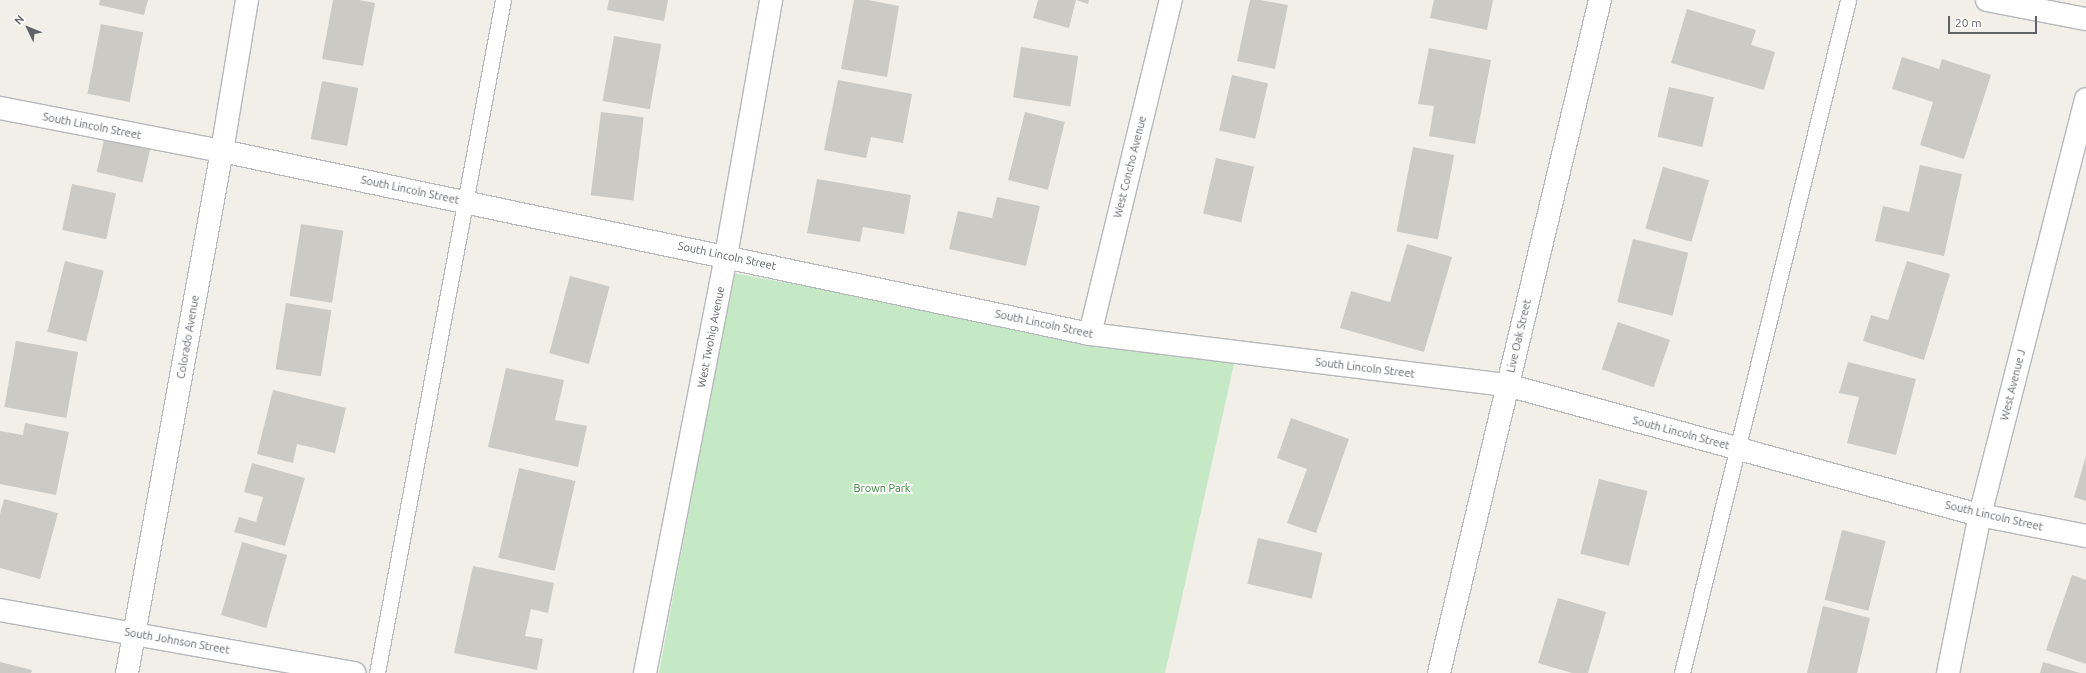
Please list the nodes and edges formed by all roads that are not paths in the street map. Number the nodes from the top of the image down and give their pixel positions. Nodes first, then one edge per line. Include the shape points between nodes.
1 (247, 0) edge
2 (503, 0) edge
3 (771, 0) edge
4 (1171, 0) edge
5 (1600, 0) edge
6 (1848, 0) edge
7 (1986, 0) edge
8 (2086, 19) edge
9 (2086, 99) edge
10 (0, 108) edge
11 (222, 150) junction
12 (465, 201) junction
13 (726, 256) junction
14 (1090, 334) junction
15 (1507, 385) junction
16 (1738, 448) junction
17 (1980, 515) junction
18 (2086, 536) edge
19 (0, 610) edge
20 (135, 634) junction
21 (127, 673) edge
22 (354, 673) edge
23 (377, 673) edge
24 (645, 673) edge
25 (1439, 673) edge
26 (1682, 673) edge
27 (1948, 673) edge

1 - 11 street, Colorado Avenue
2 - 12 lane
3 - 13 street, West Twohig Avenue
4 - 14 street, West Concho Avenue
5 - 15 street, Live Oak Street
6 - 16 lane
7 - 8 street
9 - 17 street, West Avenue J
10 - 11 street, South Lincoln Street
11 - 12 street, South Lincoln Street
11 - 20 street, Colorado Avenue
12 - 13 street, South Lincoln Street
12 - 23 lane
13 - 14 street, South Lincoln Street
13 - 24 street, West Twohig Avenue
14 - 15 street, South Lincoln Street
15 - 16 street, South Lincoln Street
15 - 25 street, Live Oak Street
16 - 17 street, South Lincoln Street
16 - 26 lane
17 - 18 street, South Lincoln Street
17 - 27 street, West Avenue J
19 - 20 street, South Johnson Street
20 - 21 street, Colorado Avenue
20 - 22 street, South Johnson Street

